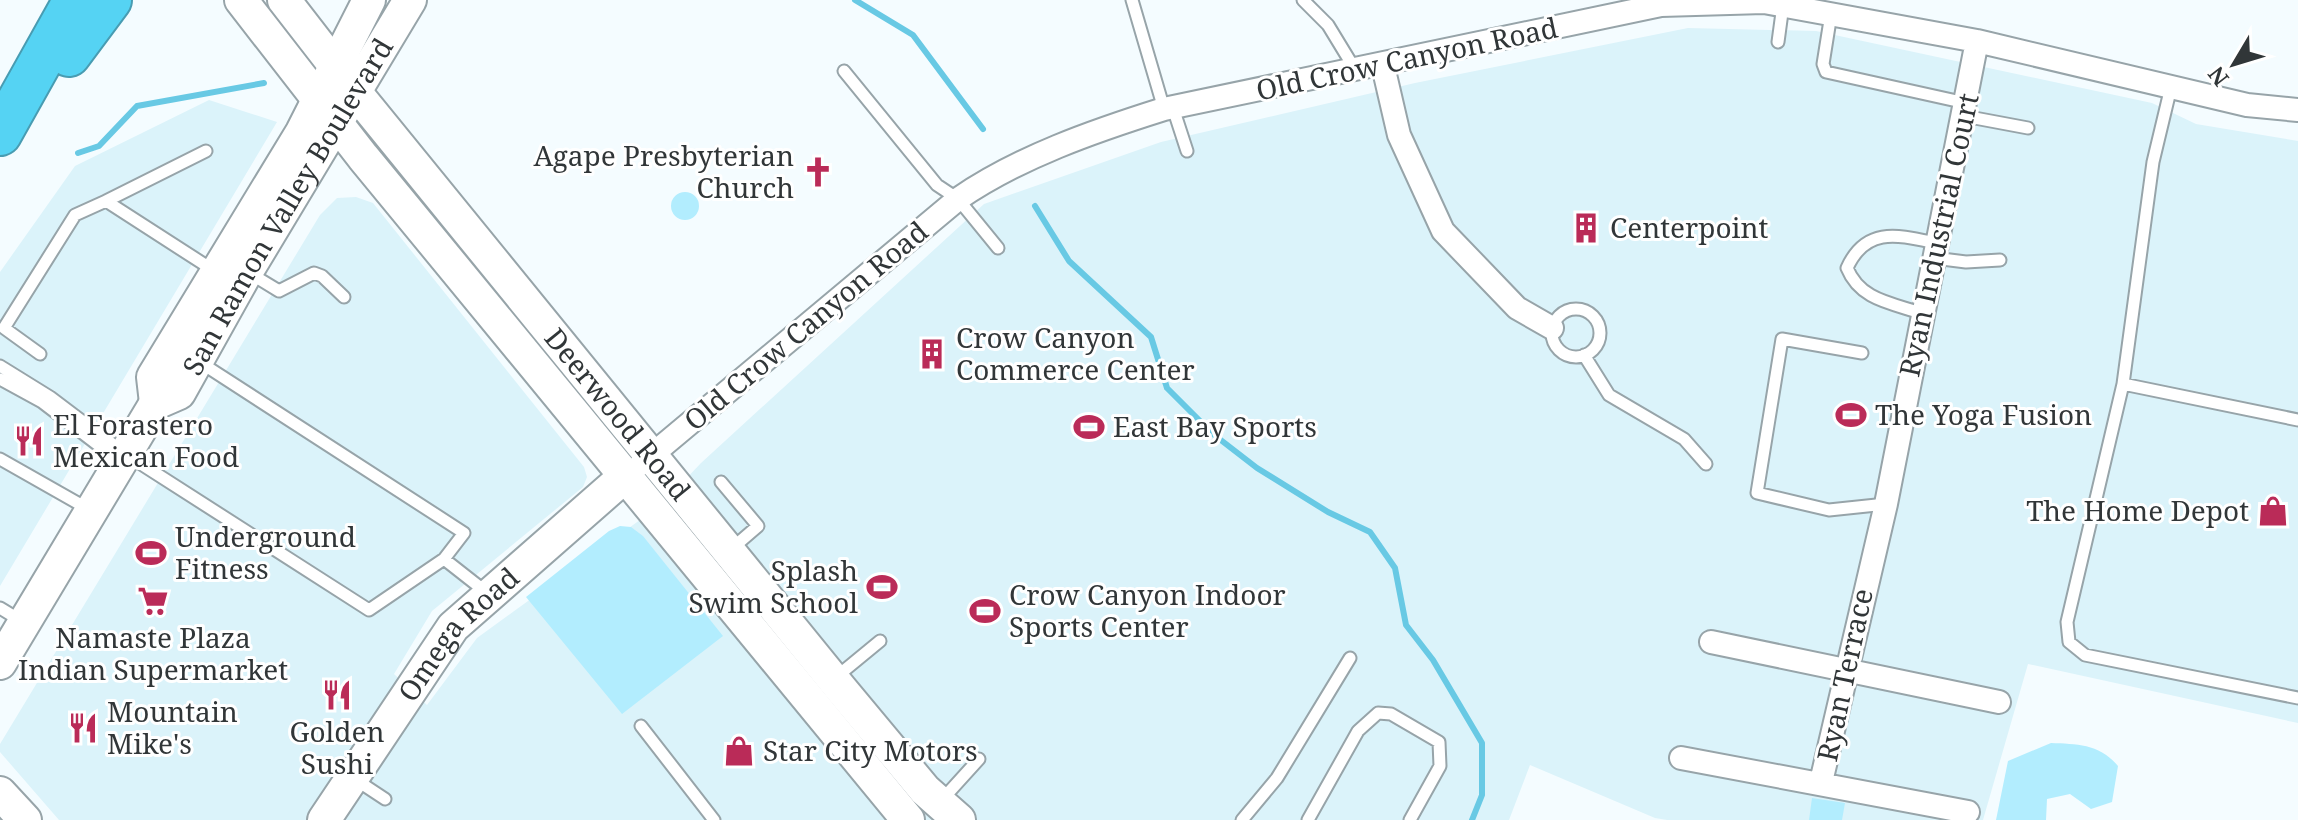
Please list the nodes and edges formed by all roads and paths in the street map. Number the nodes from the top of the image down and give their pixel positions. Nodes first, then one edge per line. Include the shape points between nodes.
1 (75, 0) edge
2 (110, 0) edge
3 (241, 0) edge
4 (284, 0) edge
5 (369, 0) edge
6 (410, 0) edge
7 (1132, 0) edge
8 (1303, 0) edge
9 (1783, 5) junction
10 (1831, 14) junction
11 (1977, 41) junction
12 (1778, 42) dead end
13 (335, 66) junction
14 (1383, 66) junction
15 (844, 71) dead end
16 (1357, 71) junction
17 (2171, 87) junction
18 (356, 93) junction
19 (1169, 108) junction
20 (1965, 110) junction
21 (2298, 110) edge
22 (327, 112) junction
23 (7, 122) edge
24 (2028, 128) dead end
25 (206, 151) dead end
26 (1187, 151) dead end
27 (958, 199) junction
28 (106, 201) junction
29 (998, 248) dead end
30 (1935, 250) junction
31 (2000, 260) dead end
32 (232, 272) junction
33 (344, 297) dead end
34 (1921, 313) junction
35 (1552, 328) junction
36 (1862, 353) dead end
37 (40, 354) dead end
38 (1584, 355) junction
39 (198, 361) junction
40 (0, 366) edge
41 (0, 379) edge
42 (2123, 384) junction
43 (156, 403) junction
44 (2298, 420) edge
45 (651, 456) junction
46 (122, 458) junction
47 (0, 459) edge
48 (1706, 464) dead end
49 (624, 477) junction
50 (721, 482) dead end
51 (1886, 504) junction
52 (90, 510) junction
53 (729, 551) junction
54 (444, 559) junction
55 (1868, 569) joint
56 (490, 595) junction
57 (12, 616) edge
58 (880, 641) dead end
59 (1711, 642) dead end
60 (1350, 658) dead end
61 (0, 663) edge
62 (1847, 672) junction
63 (819, 689) junction
64 (2298, 698) edge
65 (1999, 702) dead end
66 (641, 726) dead end
67 (1681, 758) dead end
68 (979, 759) dead end
69 (344, 772) junction
70 (1821, 782) junction
71 (0, 793) edge
72 (385, 799) dead end
73 (949, 811) edge
74 (1968, 812) dead end
75 (25, 820) edge
76 (324, 820) edge
77 (714, 820) edge
78 (908, 820) edge
79 (1242, 820) edge
80 (1308, 820) edge
81 (1410, 820) edge

1 - 23 highway
2 - 23 highway via 73,51
3 - 22 street, Deerwood Road
4 - 13 street, Deerwood Road
5 - 13 street, San Ramon Valley Boulevard
6 - 18 street, San Ramon Valley Boulevard
7 - 19 lane
8 - 16 lane via 1328,25
9 - 10 street, Old Crow Canyon Road
9 - 12 lane
9 - 14 street, Old Crow Canyon Road via 1661,5
10 - 11 street, Old Crow Canyon Road
10 - 20 lane via 1826,72
11 - 17 street, Old Crow Canyon Road
11 - 20 street, Ryan Industrial Court
13 - 18 street, Deerwood Road
13 - 22 street, San Ramon Valley Boulevard
14 - 16 street, Old Crow Canyon Road
14 - 35 street via 1399,135 1443,231 1517,308
15 - 27 lane via 937,185
16 - 19 street, Old Crow Canyon Road
17 - 21 street, Old Crow Canyon Road via 2247,105
17 - 42 lane via 2153,162
18 - 22 street, San Ramon Valley Boulevard
18 - 45 street, Deerwood Road
19 - 26 lane
19 - 27 street, Old Crow Canyon Road via 1094,132 987,179
20 - 24 lane
20 - 30 street, Ryan Industrial Court
22 - 32 street, San Ramon Valley Boulevard
22 - 49 street, Deerwood Road
25 - 28 lane
27 - 29 lane
27 - 45 street, Old Crow Canyon Road
28 - 32 lane
28 - 37 lane via 75,215 4,328
30 - 31 lane via 1966,262
30 - 34 street, Ryan Industrial Court
30 - 34 lane via 1903,236 1877,237 1856,248 1847,268 1865,294
32 - 33 lane via 279,291 314,273
32 - 39 street, San Ramon Valley Boulevard
32 - 43 street, San Ramon Valley Boulevard via 153,377
34 - 51 street, Ryan Industrial Court
35 - 38 lane via 1558,349 1570,356
35 - 38 lane via 1559,315 1572,309 1593,316 1599,338
36 - 51 lane via 1782,339 1757,493 1829,510
38 - 48 lane via 1609,395 1684,439
39 - 43 street, San Ramon Valley Boulevard via 179,393
39 - 54 lane via 464,533
40 - 46 lane via 50,397
41 - 46 lane
42 - 44 lane
42 - 64 lane via 2067,622 2069,642 2085,655
43 - 46 street, San Ramon Valley Boulevard
45 - 49 street, Old Crow Canyon Road
45 - 53 street, Deerwood Road
46 - 52 street, San Ramon Valley Boulevard
46 - 54 lane via 369,610
47 - 52 lane
49 - 56 street, Omega Road
49 - 63 street, Deerwood Road
50 - 53 lane via 758,526
51 - 55 street, Ryan Industrial Court
52 - 57 street, San Ramon Valley Boulevard
53 - 63 street, Deerwood Road
54 - 56 lane
55 - 62 street, Ryan Terrace
56 - 69 street, Omega Road via 453,627
57 - 61 street, San Ramon Valley Boulevard
58 - 63 lane
59 - 62 street
60 - 79 lane via 1277,778
62 - 65 street
62 - 70 street, Ryan Terrace
63 - 73 street, Deerwood Road
63 - 78 street, Deerwood Road
66 - 77 lane
67 - 70 street
68 - 73 lane
69 - 72 lane
69 - 76 street, Omega Road
70 - 74 street
71 - 75 street
80 - 81 lane via 1358,731 1378,713 1391,714 1439,742 1440,766

